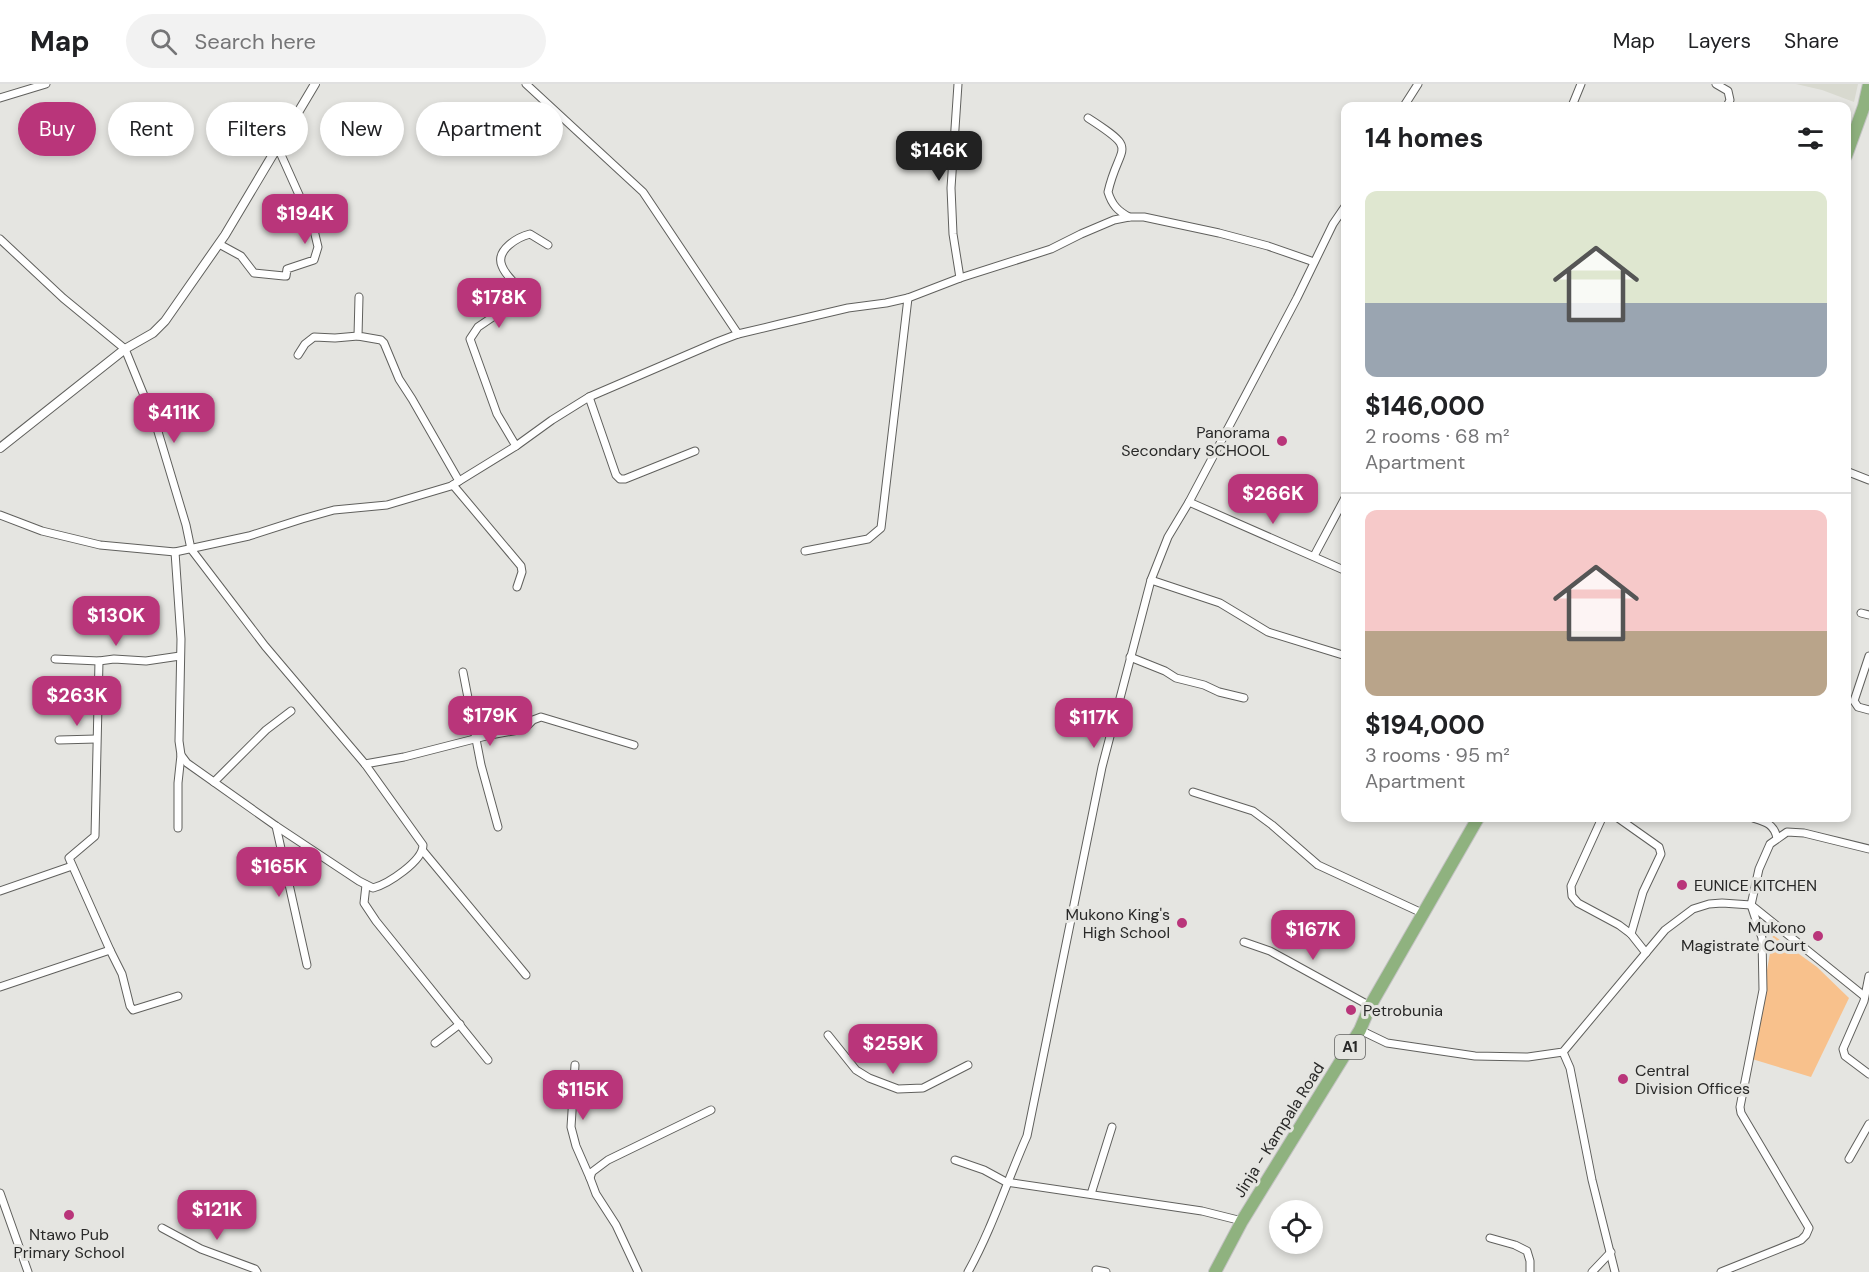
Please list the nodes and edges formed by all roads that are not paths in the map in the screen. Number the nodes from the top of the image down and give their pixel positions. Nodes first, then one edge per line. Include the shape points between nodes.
1 (46, 84) edge
2 (315, 84) edge
3 (526, 84) edge
4 (958, 84) edge
5 (1418, 84) edge
6 (1581, 84) edge
7 (1716, 84) edge
8 (1869, 84) edge
9 (0, 98) edge
10 (305, 102) edge
11 (1407, 102) edge
12 (1574, 102) edge
13 (1728, 102) edge
14 (1088, 118) dead end
15 (1851, 142) edge
16 (273, 156) edge
17 (282, 156) edge
18 (1341, 212) edge
19 (1129, 217) junction
20 (0, 239) edge
21 (219, 244) junction
22 (548, 245) dead end
23 (1314, 262) junction
24 (960, 278) junction
25 (360, 297) dead end
26 (908, 298) junction
27 (738, 334) junction
28 (358, 336) junction
29 (125, 349) junction
30 (298, 355) dead end
31 (589, 397) junction
32 (1, 445) edge
33 (516, 446) junction
34 (696, 452) dead end
35 (1851, 473) edge
36 (1869, 480) edge
37 (456, 483) junction
38 (1189, 502) junction
39 (1341, 505) edge
40 (0, 515) edge
41 (191, 549) junction
42 (805, 551) dead end
43 (175, 552) junction
44 (1314, 556) junction
45 (1341, 569) edge
46 (1151, 580) junction
47 (517, 587) dead end
48 (1341, 654) edge
49 (180, 656) junction
50 (1869, 656) edge
51 (1130, 657) junction
52 (55, 659) dead end
53 (99, 661) junction
54 (463, 672) dead end
55 (1244, 698) dead end
56 (1869, 710) edge
57 (291, 711) dead end
58 (476, 738) junction
59 (96, 739) junction
60 (59, 740) dead end
61 (634, 745) dead end
62 (181, 755) junction
63 (365, 764) junction
64 (214, 782) junction
65 (1193, 792) dead end
66 (1476, 822) edge
67 (1600, 822) edge
68 (1624, 822) edge
69 (1764, 822) edge
70 (276, 826) junction
71 (498, 827) dead end
72 (178, 828) dead end
73 (1777, 838) junction
74 (1869, 849) edge
75 (423, 851) junction
76 (72, 866) junction
77 (366, 885) junction
78 (0, 891) edge
79 (1751, 905) junction
80 (1422, 913) junction
81 (1631, 934) junction
82 (1244, 942) dead end
83 (110, 950) junction
84 (1646, 953) junction
85 (307, 965) dead end
86 (526, 975) dead end
87 (1869, 976) edge
88 (0, 987) edge
89 (178, 996) dead end
90 (1864, 996) junction
91 (1370, 1006) junction
92 (460, 1024) junction
93 (1360, 1030) junction
94 (828, 1035) dead end
95 (435, 1043) dead end
96 (1563, 1052) junction
97 (488, 1060) dead end
98 (575, 1065) dead end
99 (968, 1065) dead end
100 (1869, 1074) edge
101 (711, 1110) dead end
102 (1869, 1124) edge
103 (1112, 1127) dead end
104 (1849, 1159) dead end
105 (955, 1160) dead end
106 (590, 1178) junction
107 (1006, 1182) junction
108 (0, 1193) edge
109 (1091, 1194) junction
110 (1242, 1221) junction
111 (162, 1228) dead end
112 (1490, 1238) dead end
113 (1611, 1252) junction
114 (1096, 1270) dead end
115 (28, 1272) edge
116 (257, 1272) edge
117 (638, 1272) edge
118 (968, 1272) edge
119 (1106, 1272) edge
120 (1215, 1272) edge
121 (1530, 1272) edge
122 (1592, 1272) edge
123 (1615, 1272) edge
124 (1721, 1272) edge

1 - 9 street
2 - 10 street
3 - 27 street via 643,192
4 - 24 street via 951,188
5 - 11 street
6 - 12 street
7 - 13 street via 1730,95
8 - 15 highway
14 - 19 street via 1119,138 1123,145 1108,192 1113,205
16 - 21 street
17 - 21 street via 313,225 318,247 314,260 287,269 286,276 261,275 254,273 241,256
18 - 23 street
19 - 23 street via 1219,234
19 - 24 street via 1051,249
20 - 29 street
21 - 29 street via 165,321
22 - 33 street via 530,234 517,237 504,251 502,267 522,293 478,327 470,339 497,414
23 - 38 street
24 - 26 street
25 - 28 street
26 - 27 street
26 - 42 street via 881,528 868,538
27 - 31 street
28 - 30 street via 314,337
28 - 37 street via 384,343 399,380
29 - 32 street
29 - 41 street via 156,425
31 - 33 street
31 - 34 street via 620,478
33 - 37 street
35 - 36 street
37 - 41 street via 387,506 334,510
37 - 47 street via 521,566
38 - 44 street
38 - 46 street via 1168,537
39 - 44 street
40 - 43 street via 42,531 100,545
41 - 43 street
41 - 63 street via 265,646
43 - 49 street
44 - 45 street
46 - 48 street via 1220,603 1268,632
46 - 51 street
49 - 53 street
49 - 62 street
50 - 56 street via 1854,701
51 - 55 street via 1176,678
51 - 107 street via 1102,767 1027,1136
52 - 53 street
53 - 59 street
54 - 58 street
57 - 64 street
58 - 61 street via 524,729 541,717
58 - 63 street
58 - 71 street
59 - 60 street
59 - 76 street via 95,836 69,858
62 - 64 street via 187,764
62 - 72 street
63 - 75 street via 413,828
64 - 70 street
65 - 80 street via 1253,811 1318,865
66 - 80 highway, Jinja - Kampala Road / A1
67 - 81 street via 1571,886 1572,896
68 - 81 street via 1659,847 1661,854 1643,892
69 - 73 street via 1775,829
70 - 77 street
70 - 85 street
73 - 74 street via 1787,832 1804,833
73 - 79 street via 1770,844 1759,869
75 - 77 street via 392,880 373,888
75 - 86 street
76 - 78 street
76 - 83 street
77 - 92 street via 364,903 376,921
79 - 84 street via 1722,903 1693,909 1665,930
79 - 90 street
79 - 124 street via 1762,938 1763,990 1740,1107 1809,1227 1801,1240
80 - 91 highway, Jinja - Kampala Road / A1
81 - 84 street
82 - 91 street via 1270,951
83 - 88 street
83 - 89 street via 133,1010
84 - 96 street
87 - 90 street
90 - 100 street via 1843,1053
91 - 93 highway, Jinja - Kampala Road / A1
92 - 95 street
92 - 97 street
93 - 96 street via 1387,1043 1475,1056 1528,1057
93 - 110 highway, Jinja - Kampala Road / A1
94 - 99 street via 856,1070 898,1089 923,1088
96 - 113 street via 1570,1068
98 - 106 street via 571,1127
101 - 106 street via 608,1161
102 - 104 street
103 - 109 street
105 - 107 street
106 - 117 street
107 - 109 street
107 - 118 street via 983,1245
108 - 115 street
109 - 110 street
110 - 120 highway, Jinja - Kampala Road / A1
111 - 116 street
112 - 121 street via 1527,1251
113 - 122 street
113 - 123 street
114 - 119 street

